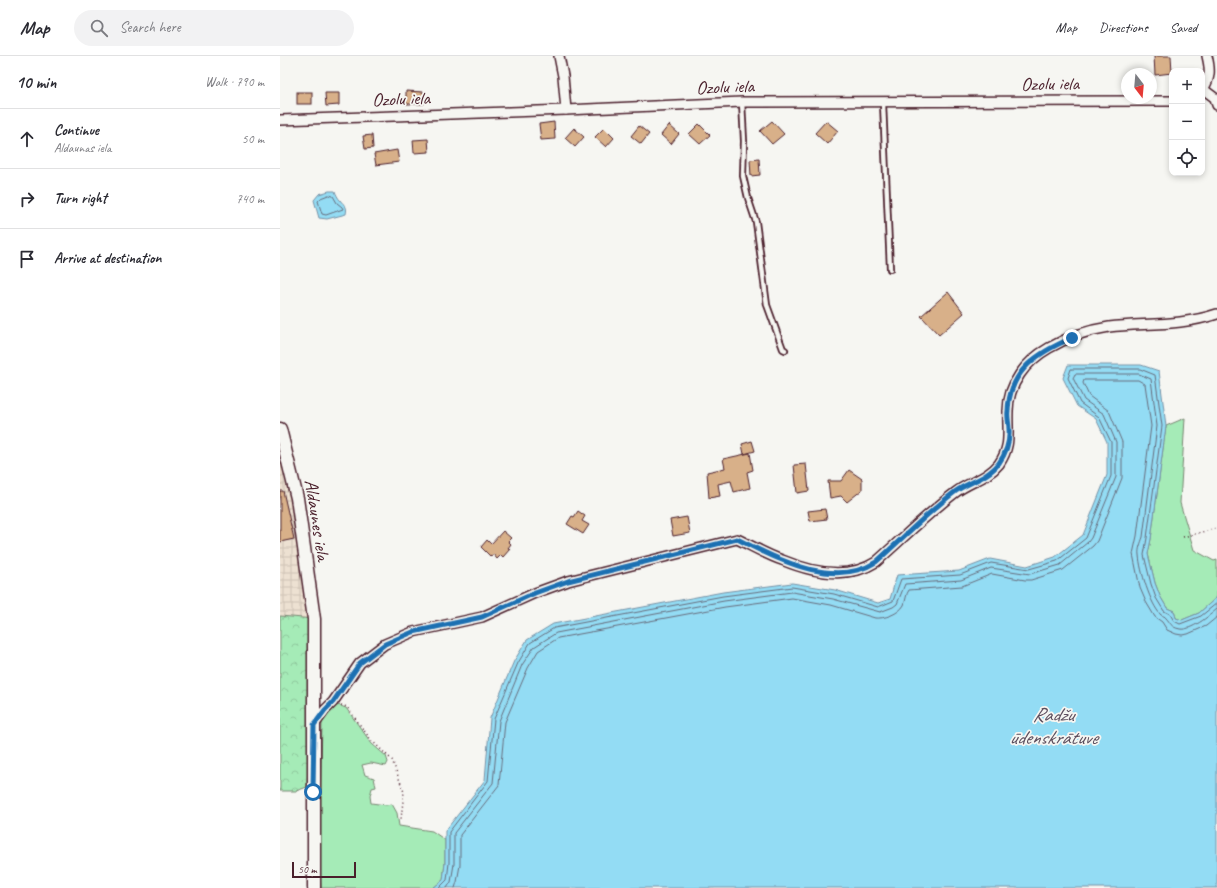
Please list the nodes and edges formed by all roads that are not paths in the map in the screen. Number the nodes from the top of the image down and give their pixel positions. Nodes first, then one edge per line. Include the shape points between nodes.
1 (559, 56) edge
2 (1207, 56) edge
3 (1205, 83) edge
4 (1205, 91) edge
5 (1169, 101) edge
6 (742, 102) junction
7 (883, 103) junction
8 (1217, 105) edge
9 (566, 110) junction
10 (280, 120) edge
11 (890, 269) dead end
12 (1217, 314) edge
13 (785, 350) dead end
14 (280, 429) edge
15 (314, 725) junction
16 (314, 888) edge

1 - 9 street
2 - 3 street via 1209,76
4 - 8 street via 1215,98
5 - 7 street, Ozolu iela
6 - 7 street, Ozolu iela
6 - 9 street, Ozolu iela
6 - 13 lane via 745,190 756,222 767,305
7 - 11 lane
9 - 10 street, Ozolu iela
12 - 15 street via 1183,323 1108,327 1090,331 1050,347 1032,360 1018,376 1011,391 1007,450 998,465 979,480 957,490 867,568 842,573 808,568 781,560 737,539 568,581 482,617 413,632 385,644 360,663
14 - 15 street, Aldaunes iela via 297,498 314,619
15 - 16 street, Aldaunes iela

